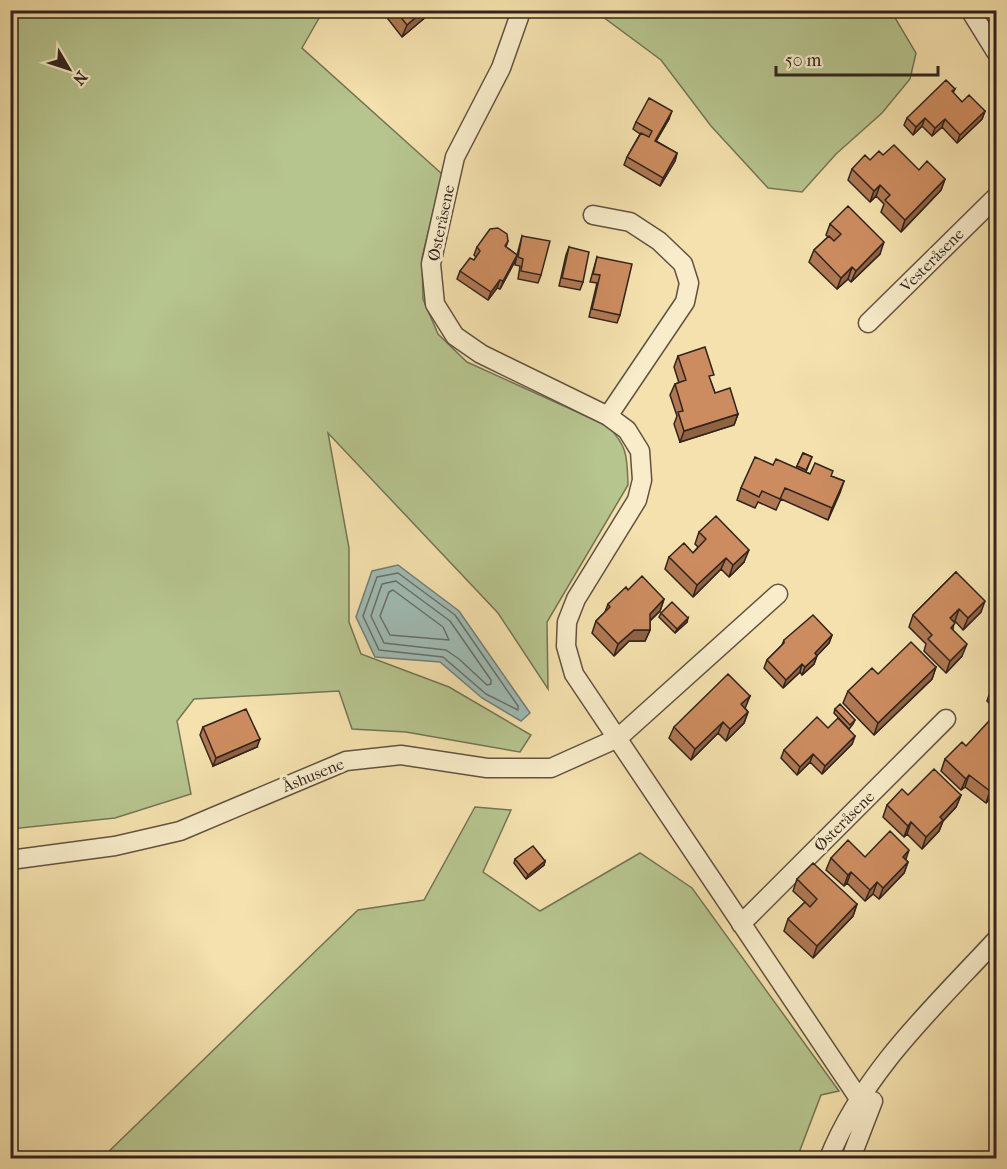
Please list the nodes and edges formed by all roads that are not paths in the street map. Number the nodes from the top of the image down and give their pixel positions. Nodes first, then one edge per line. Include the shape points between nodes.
1 (970, 10) edge
2 (519, 17) dead end
3 (996, 52) edge
4 (996, 197) edge
5 (593, 215) dead end
6 (868, 323) dead end
7 (608, 416) junction
8 (778, 594) dead end
9 (946, 719) dead end
10 (618, 738) junction
11 (10, 860) edge
12 (741, 924) junction
13 (996, 940) edge
14 (863, 1105) junction
15 (829, 1158) edge
16 (851, 1158) edge

1 - 3 street
2 - 7 street, Østeråsene via 501,68 455,157 432,264 435,304 455,336 481,354
4 - 6 street, Vesteråsene
5 - 7 street via 630,222 659,241 683,264 689,283 685,302
7 - 10 street, Østeråsene via 627,430 640,450 642,480 637,500 576,599 567,622 566,646 574,674
8 - 10 street
9 - 12 street, Østeråsene
10 - 11 street, Åshusene via 551,768 487,768 401,755 346,761 180,831 115,846
10 - 12 street, Østeråsene
12 - 14 street, Østeråsene
13 - 14 street via 900,1044
14 - 15 street
14 - 16 street

